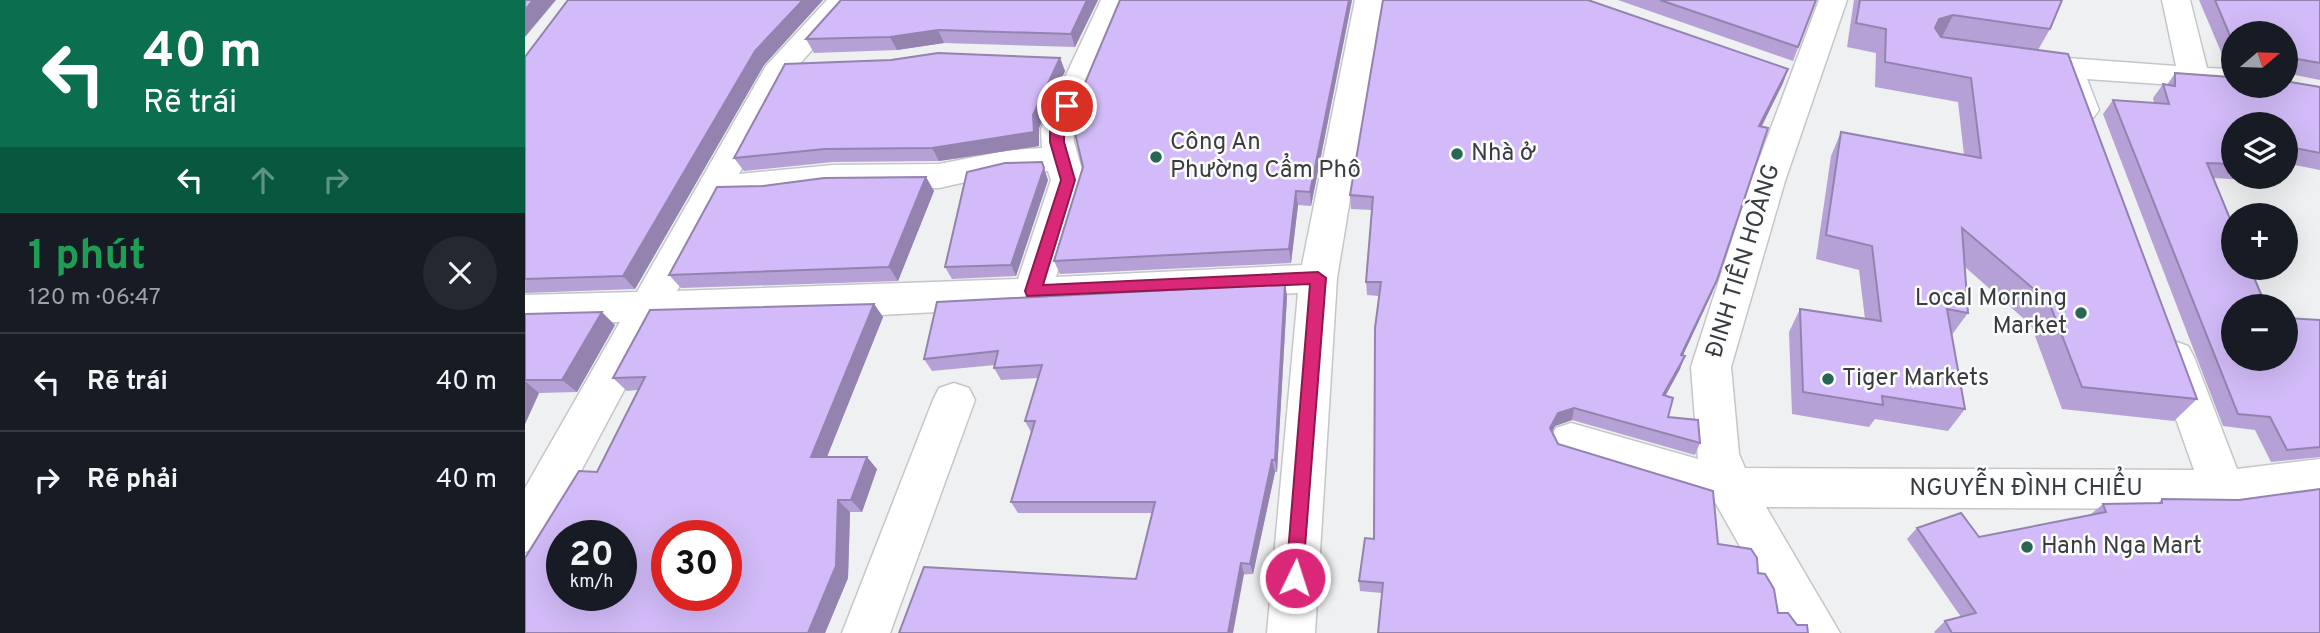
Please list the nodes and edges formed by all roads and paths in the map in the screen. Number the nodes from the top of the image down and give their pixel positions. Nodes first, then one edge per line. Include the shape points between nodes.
1 (843, 0) edge
2 (1115, 0) edge
3 (1369, 0) edge
4 (1833, 0) edge
5 (2176, 0) edge
6 (820, 65) edge
7 (782, 66) junction
8 (2193, 74) junction
9 (2221, 78) edge
10 (2098, 145) edge
11 (1062, 159) junction
12 (714, 186) junction
13 (1318, 278) junction
14 (1033, 291) junction
15 (647, 306) junction
16 (525, 310) edge
17 (2161, 320) edge
18 (954, 400) dead end
19 (1571, 441) dead end
20 (2320, 478) edge
21 (1730, 487) junction
22 (2223, 490) junction
23 (525, 531) edge
24 (866, 633) edge
25 (1291, 633) edge
26 (1816, 633) edge

1 - 7 street
2 - 11 street via 1074,59 1057,128
3 - 13 street
4 - 21 street, ĐINH TIÊN HOÀNG via 1791,74 1711,367 1718,454
5 - 8 street
6 - 7 street
7 - 12 street
8 - 9 street
8 - 10 street via 2054,67
11 - 12 street via 1010,161 939,176 833,177
11 - 14 street via 1068,180
12 - 15 street
13 - 14 street
13 - 25 street
14 - 15 street
15 - 16 street
15 - 23 street
17 - 22 street
18 - 24 street
19 - 21 street, NGUYỄN ĐÌNH CHIỂU
20 - 22 street, NGUYỄN ĐÌNH CHIỂU
21 - 22 street, NGUYỄN ĐÌNH CHIỂU
21 - 26 street, ĐINH TIÊN HOÀNG

